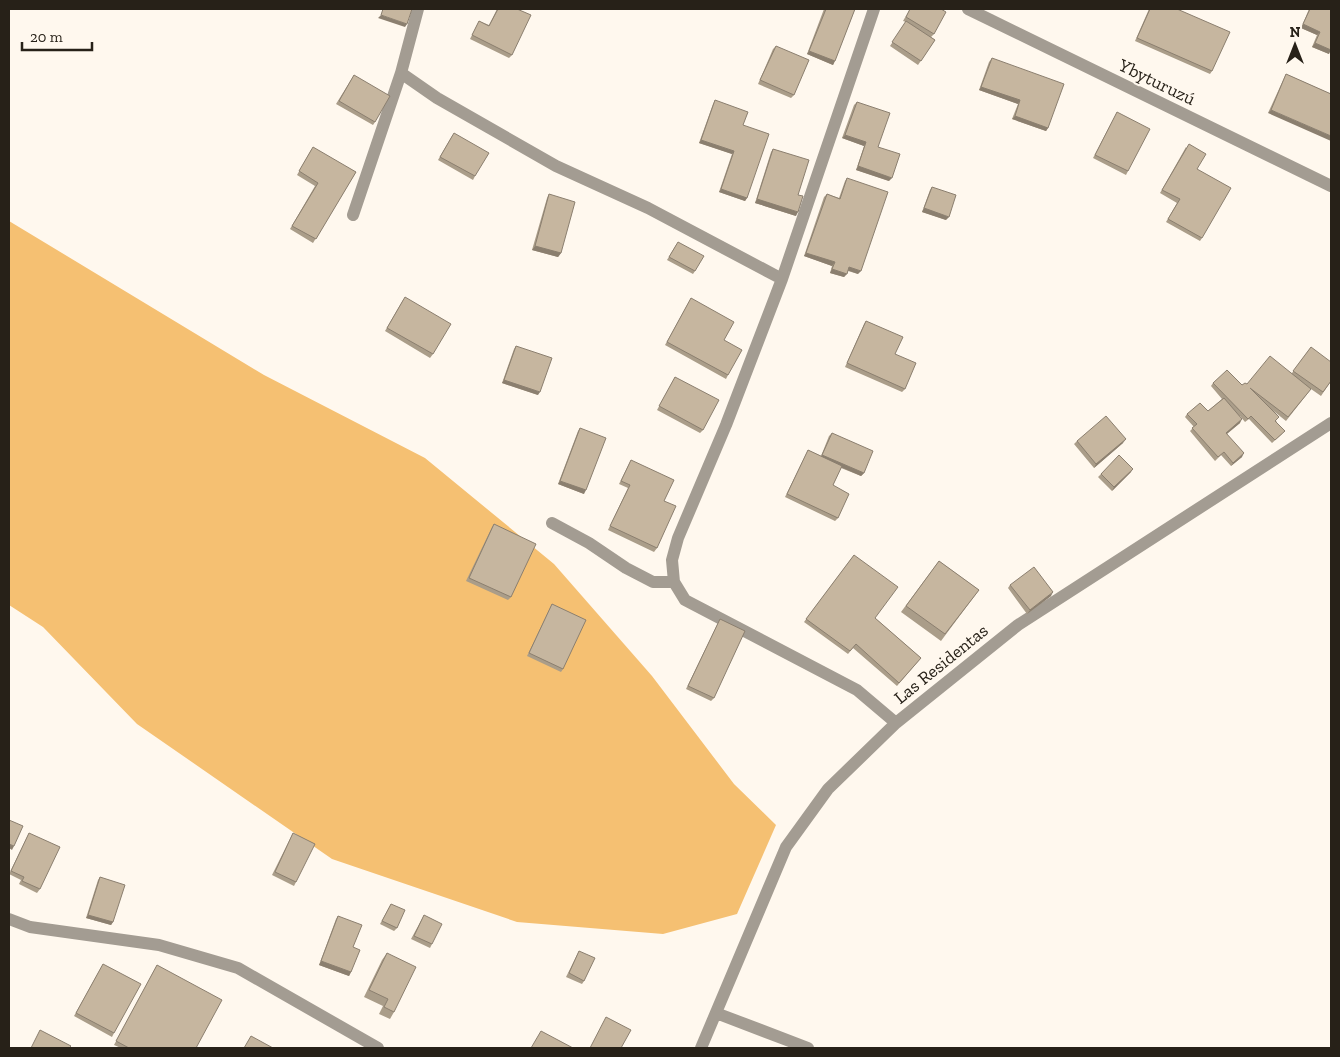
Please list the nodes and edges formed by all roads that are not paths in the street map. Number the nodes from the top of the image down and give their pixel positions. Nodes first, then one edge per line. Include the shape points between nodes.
1 (418, 9) edge
2 (874, 9) edge
3 (968, 9) edge
4 (400, 73) junction
5 (1331, 186) edge
6 (353, 214) dead end
7 (782, 279) junction
8 (1331, 424) edge
9 (552, 523) dead end
10 (674, 582) junction
11 (896, 723) junction
12 (9, 919) edge
13 (716, 1013) junction
14 (378, 1048) edge
15 (701, 1048) edge
16 (808, 1048) edge

1 - 4 street
2 - 7 street
3 - 5 street, Ybyturuzú
4 - 6 street
4 - 7 street via 437,98 556,166 648,208
7 - 10 street via 726,426 678,538 672,560
8 - 11 street, Las Residentas via 1018,625
9 - 10 street via 653,582
10 - 11 street via 685,600 857,690
11 - 13 street, Las Residentas via 828,789 786,847
12 - 14 street via 30,927 159,945 238,968
13 - 15 street, Las Residentas
13 - 16 street

